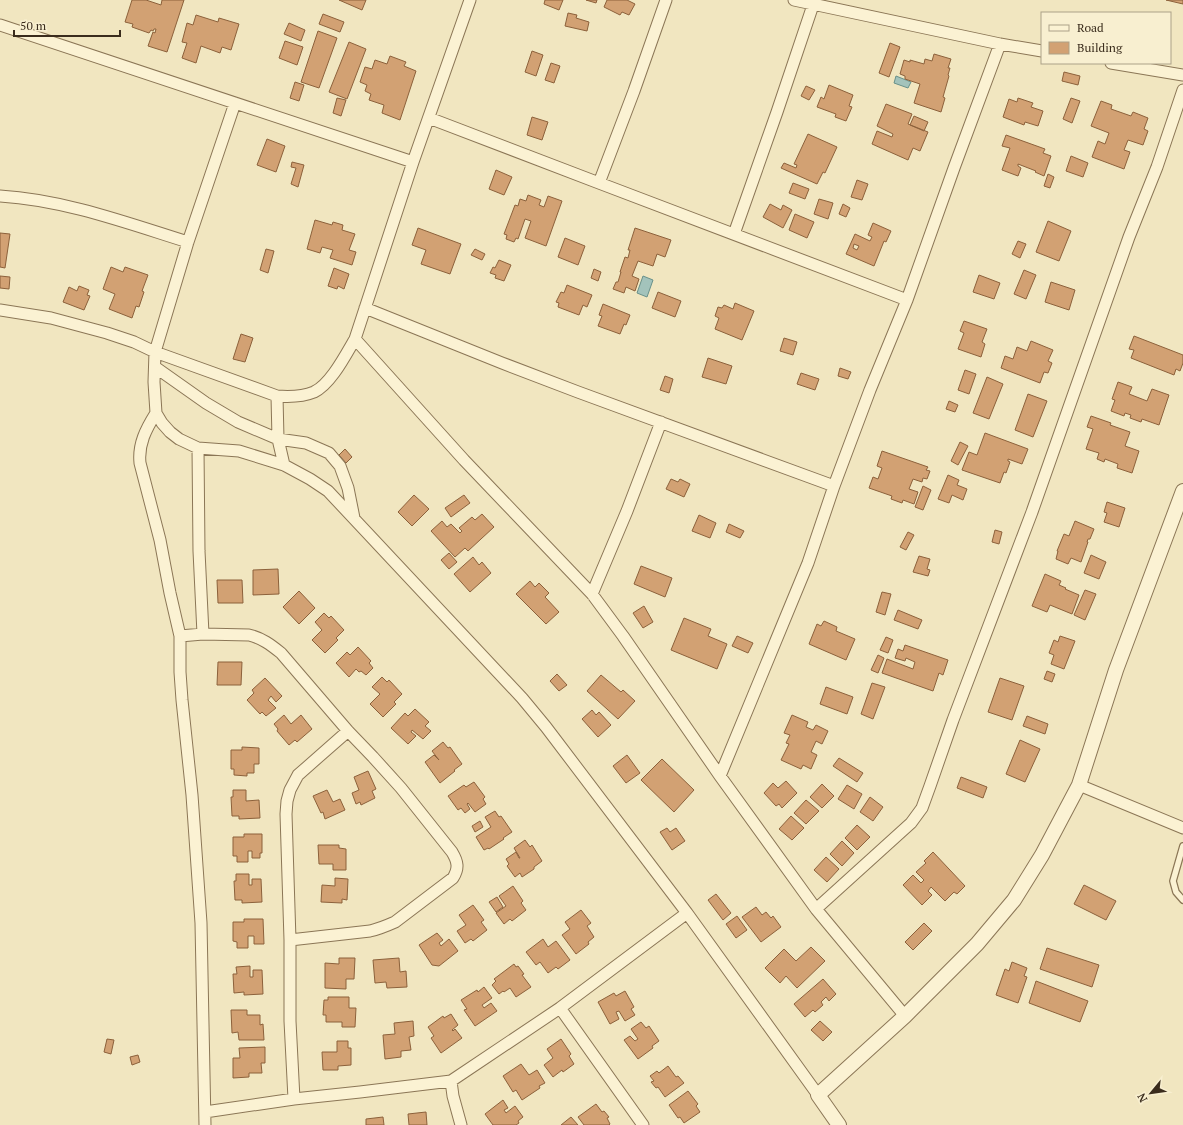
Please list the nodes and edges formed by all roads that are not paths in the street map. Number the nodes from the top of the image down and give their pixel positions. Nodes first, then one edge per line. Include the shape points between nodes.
1 (470, 0) edge
2 (666, 0) edge
3 (794, 0) edge
4 (813, 5) junction
5 (0, 25) edge
6 (1000, 44) junction
7 (1041, 51) edge
8 (1117, 64) edge
9 (1183, 75) edge
10 (1183, 90) edge
11 (235, 103) junction
12 (429, 118) junction
13 (413, 162) junction
14 (598, 183) junction
15 (0, 196) edge
16 (734, 234) junction
17 (188, 242) junction
18 (907, 300) junction
19 (365, 308) junction
20 (0, 310) edge
21 (355, 338) junction
22 (155, 352) junction
23 (155, 367) junction
24 (278, 396) junction
25 (156, 413) junction
26 (661, 422) junction
27 (278, 439) junction
28 (198, 448) junction
29 (284, 465) junction
30 (834, 486) junction
31 (1183, 491) edge
32 (354, 519) junction
33 (592, 594) junction
34 (203, 634) junction
35 (180, 636) junction
36 (348, 731) junction
37 (720, 776) junction
38 (1079, 786) junction
39 (1183, 828) edge
40 (1183, 846) edge
41 (1183, 900) edge
42 (816, 910) junction
43 (687, 913) junction
44 (290, 940) junction
45 (560, 1008) junction
46 (905, 1016) junction
47 (451, 1081) junction
48 (818, 1094) junction
49 (294, 1099) junction
50 (205, 1112) junction
51 (205, 1125) edge
52 (461, 1125) edge
53 (643, 1125) edge
54 (839, 1125) edge

1 - 12 street
2 - 14 street
3 - 4 street
4 - 6 street
4 - 16 street
5 - 11 street
6 - 7 street
6 - 18 street
8 - 9 street
10 - 42 street via 1032,512 922,808 910,823
11 - 13 street
11 - 17 street
12 - 13 street
12 - 14 street
13 - 19 street
14 - 16 street
15 - 17 street via 66,205
16 - 18 street
17 - 22 street
18 - 30 street
19 - 21 street
19 - 26 street
20 - 22 street via 71,323 134,342
21 - 24 street via 340,364 318,390 301,396
21 - 33 street via 464,460
22 - 23 street
22 - 24 street
23 - 25 street
23 - 27 street via 238,422
24 - 27 street
25 - 28 street via 170,432
25 - 35 street via 146,429 139,456
26 - 30 street
26 - 33 street
27 - 29 street
27 - 32 street via 306,443 329,453 340,466 348,488
28 - 29 street via 239,451
28 - 34 street
29 - 32 street via 328,491
30 - 37 street via 808,563
31 - 38 street via 1116,670
32 - 43 street via 530,707
33 - 37 street
34 - 35 street
34 - 36 street via 256,636 273,646
35 - 50 street via 182,700 201,923
36 - 44 street via 298,775 290,790 286,814
36 - 44 street via 401,788 452,852 457,865 456,873 453,878 395,922 383,928
37 - 42 street
38 - 39 street
38 - 46 street via 1042,855 1014,900 977,944
40 - 41 lane via 1173,881 1176,892
42 - 46 street
43 - 45 street
43 - 48 street
44 - 49 street via 290,1021
45 - 47 street
45 - 53 street
46 - 48 street
47 - 49 street
47 - 52 street
48 - 54 street
49 - 50 street
50 - 51 street

